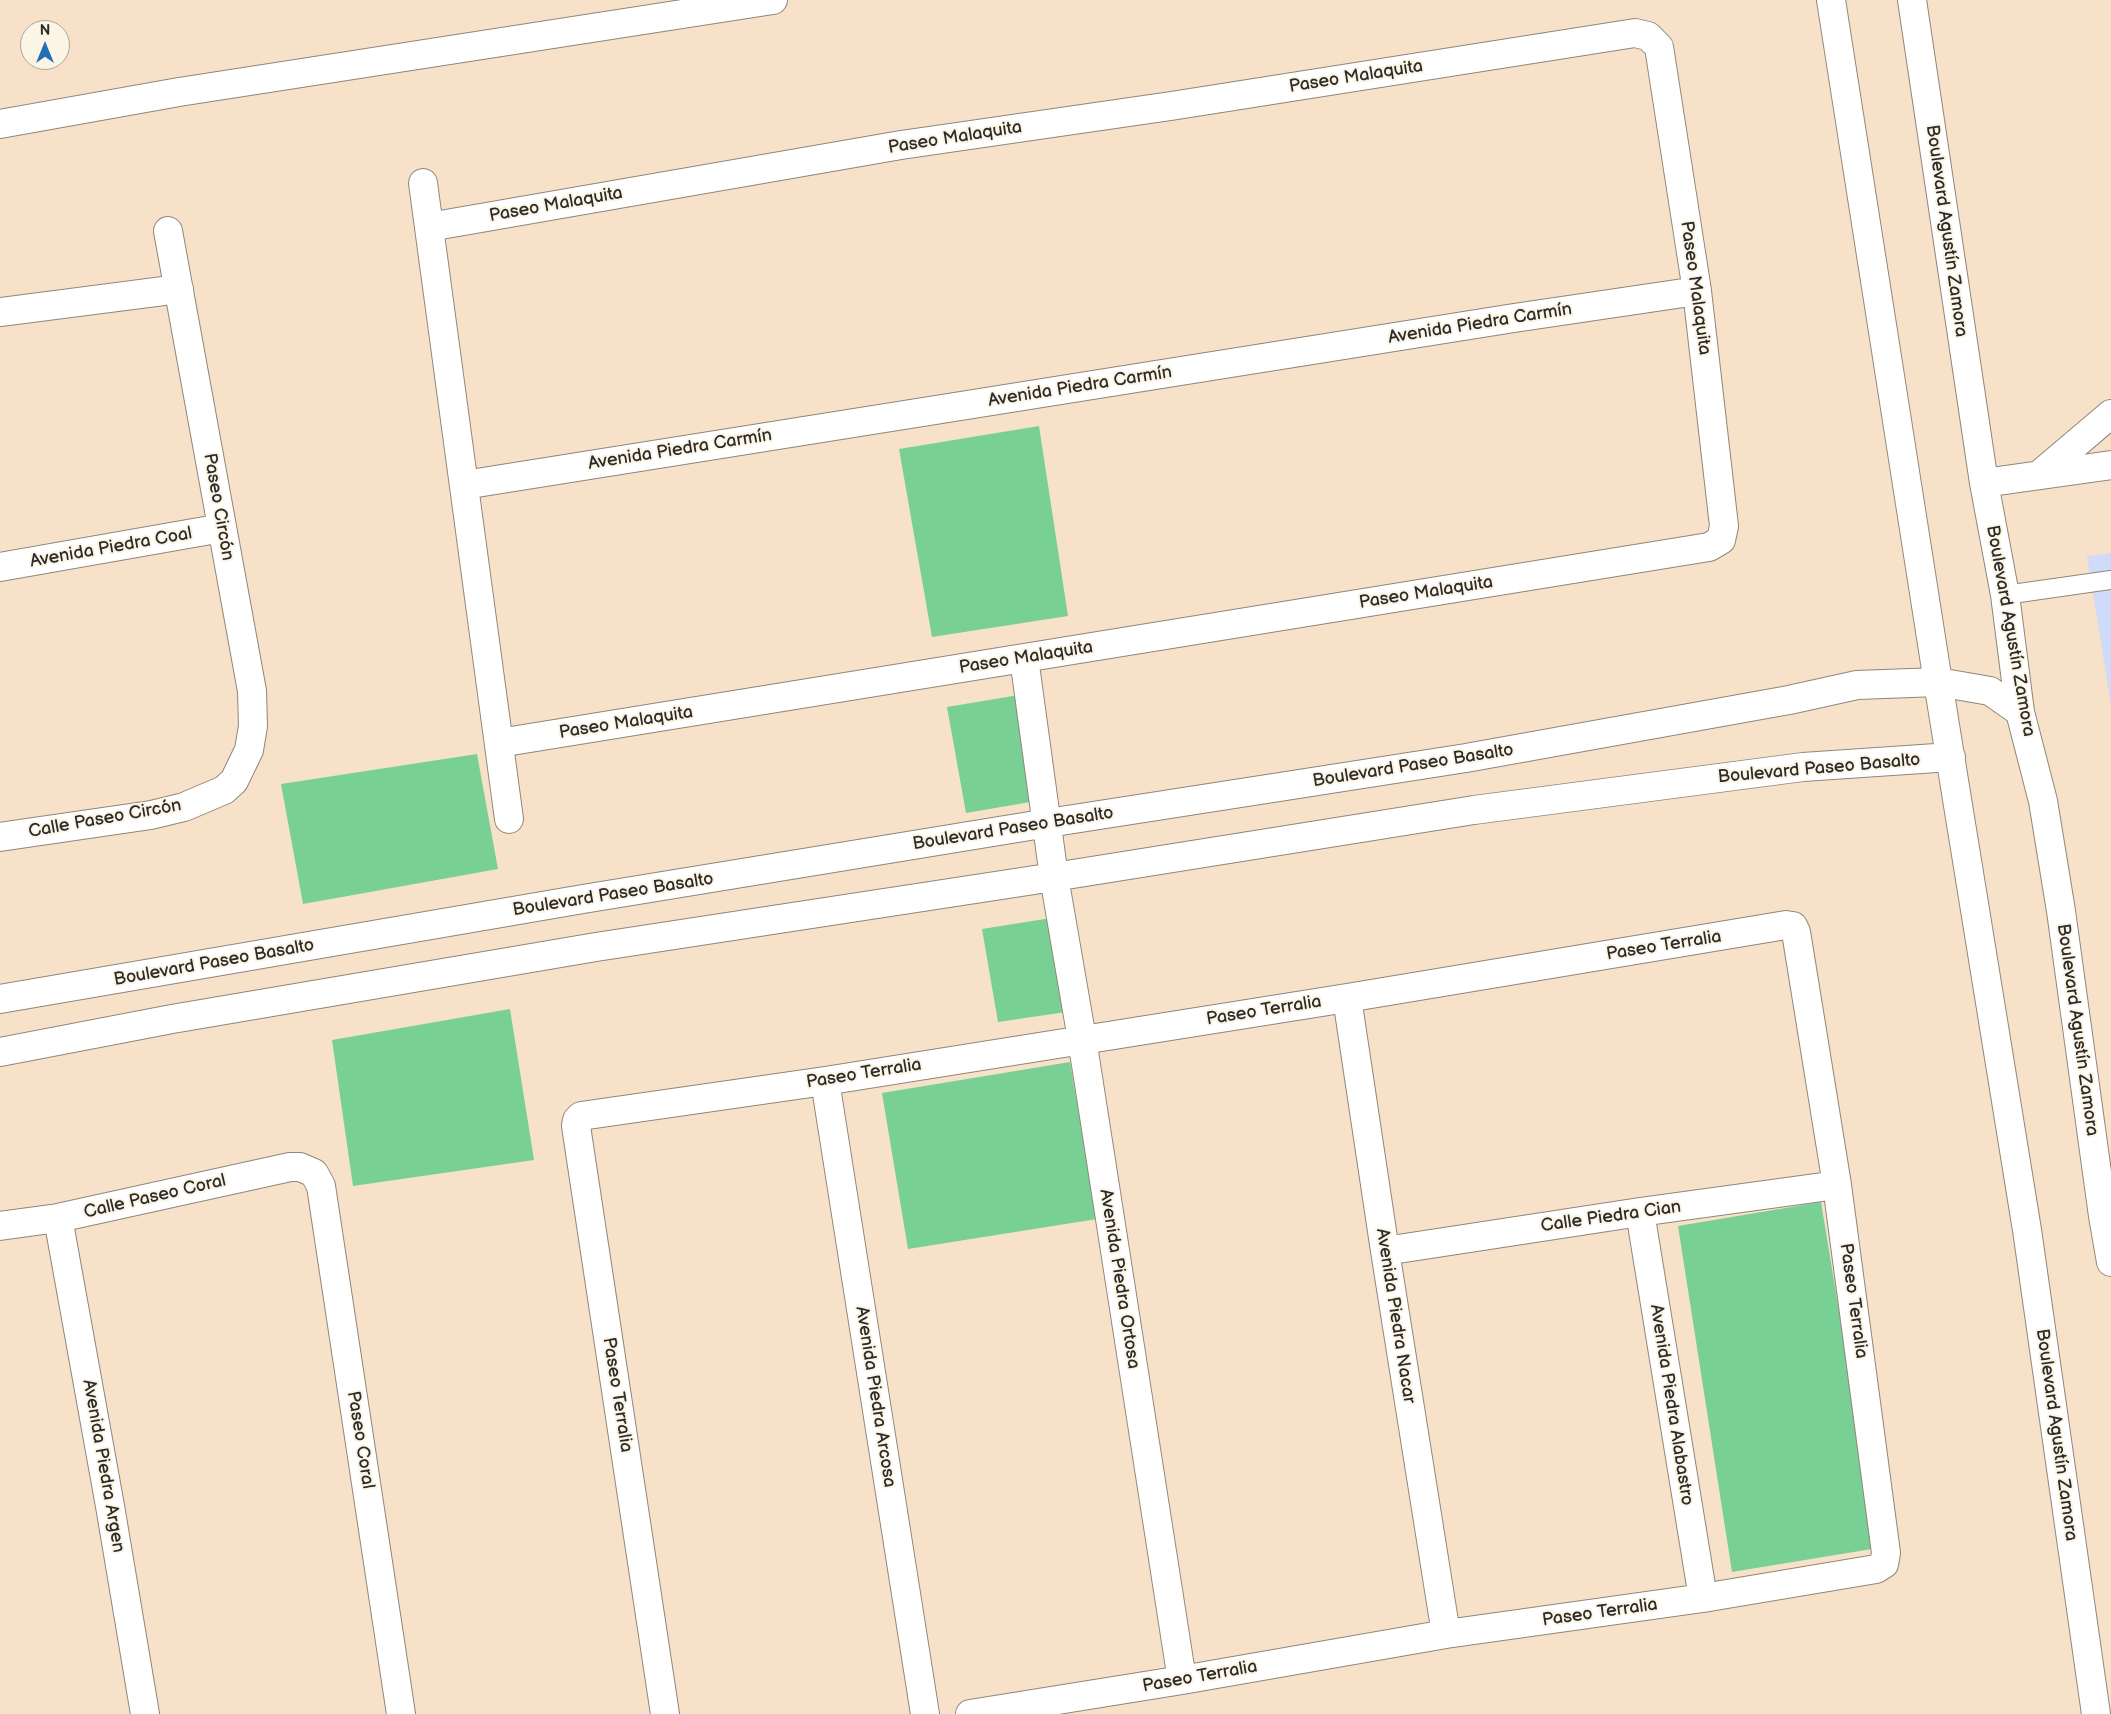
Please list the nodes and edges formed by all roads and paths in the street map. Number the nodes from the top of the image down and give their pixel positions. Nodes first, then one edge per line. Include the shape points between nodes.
1 (773, 0) edge
2 (1832, 0) edge
3 (1912, 0) edge
4 (0, 124) edge
5 (423, 184) dead end
6 (429, 227) junction
7 (168, 230) dead end
8 (178, 289) junction
9 (1696, 291) junction
10 (0, 312) edge
11 (2111, 414) edge
12 (2111, 465) edge
13 (2040, 475) junction
14 (1984, 482) junction
15 (464, 485) junction
16 (222, 528) junction
17 (0, 568) edge
18 (2111, 580) edge
19 (2005, 594) junction
20 (1024, 658) junction
21 (1938, 682) junction
22 (2020, 712) junction
23 (498, 744) junction
24 (1951, 757) junction
25 (234, 781) joint
26 (509, 819) dead end
27 (1048, 823) junction
28 (0, 837) edge
29 (1054, 877) junction
30 (1347, 998) junction
31 (0, 999) edge
32 (1082, 1039) junction
33 (0, 1052) edge
34 (825, 1081) junction
35 (309, 1170) joint
36 (1837, 1185) junction
37 (1640, 1212) junction
38 (2107, 1212) edge
39 (58, 1218) junction
40 (0, 1226) edge
41 (1385, 1251) junction
42 (2111, 1262) edge
43 (1703, 1598) junction
44 (1446, 1634) junction
45 (1182, 1680) junction
46 (145, 1714) edge
47 (401, 1714) edge
48 (665, 1714) edge
49 (925, 1714) edge
50 (970, 1714) edge
51 (2096, 1714) edge

1 - 4 street via 178,92
2 - 21 street, Boulevard Agustín Zamora
3 - 14 street, Boulevard Agustín Zamora
5 - 6 street
6 - 9 street, Paseo Malaquita via 901,145 1634,33 1648,36 1658,47
6 - 15 street
7 - 8 street, Paseo Circón
8 - 10 street
8 - 16 street, Paseo Circón
9 - 15 street, Avenida Piedra Carmín
9 - 20 street, Paseo Malaquita via 1724,526 1721,540 1709,548
11 - 13 street
12 - 13 street
13 - 14 street
14 - 19 street, Boulevard Agustín Zamora
15 - 23 street
16 - 17 street, Avenida Piedra Coal
16 - 25 street, Paseo Circón via 252,691 250,750
18 - 19 lane
19 - 22 street, Boulevard Agustín Zamora
20 - 23 street, Paseo Malaquita
20 - 27 street, Avenida Piedra Ortosa
21 - 22 street, Boulevard Paseo Basalto via 1990,691
21 - 24 street, Boulevard Agustín Zamora
21 - 27 street, Boulevard Paseo Basalto via 1857,685 1466,758
22 - 38 street, Boulevard Agustín Zamora via 2043,801
23 - 26 street
24 - 29 street, Boulevard Paseo Basalto via 1803,767 1474,810
24 - 51 street, Boulevard Agustín Zamora via 2027,1230
25 - 28 street, Calle Paseo Circón via 216,794 184,807 151,815
27 - 29 street, Avenida Piedra Ortosa
27 - 31 street, Boulevard Paseo Basalto
29 - 32 street, Avenida Piedra Ortosa
29 - 33 street, Boulevard Paseo Basalto via 586,949 172,1019
30 - 32 street, Paseo Terralia
30 - 36 street, Paseo Terralia via 1793,926
30 - 41 street, Avenida Piedra Nacar
32 - 34 street, Paseo Terralia
32 - 45 street, Avenida Piedra Ortosa
34 - 48 street, Paseo Terralia via 581,1116 577,1120
34 - 49 street, Avenida Piedra Arcosa
35 - 39 street, Calle Paseo Coral via 290,1167
35 - 47 street, Paseo Coral via 322,1186
36 - 37 street, Calle Piedra Cian
36 - 43 street, Paseo Terralia via 1886,1553 1884,1564 1876,1570
37 - 41 street, Calle Piedra Cian
37 - 43 street, Avenida Piedra Alabastro
38 - 42 street, Boulevard Agustín Zamora
39 - 40 street, Calle Paseo Coral
39 - 46 street, Avenida Piedra Argen
41 - 44 street, Avenida Piedra Nacar
43 - 44 street, Paseo Terralia
44 - 45 street, Paseo Terralia
45 - 50 street, Paseo Terralia

